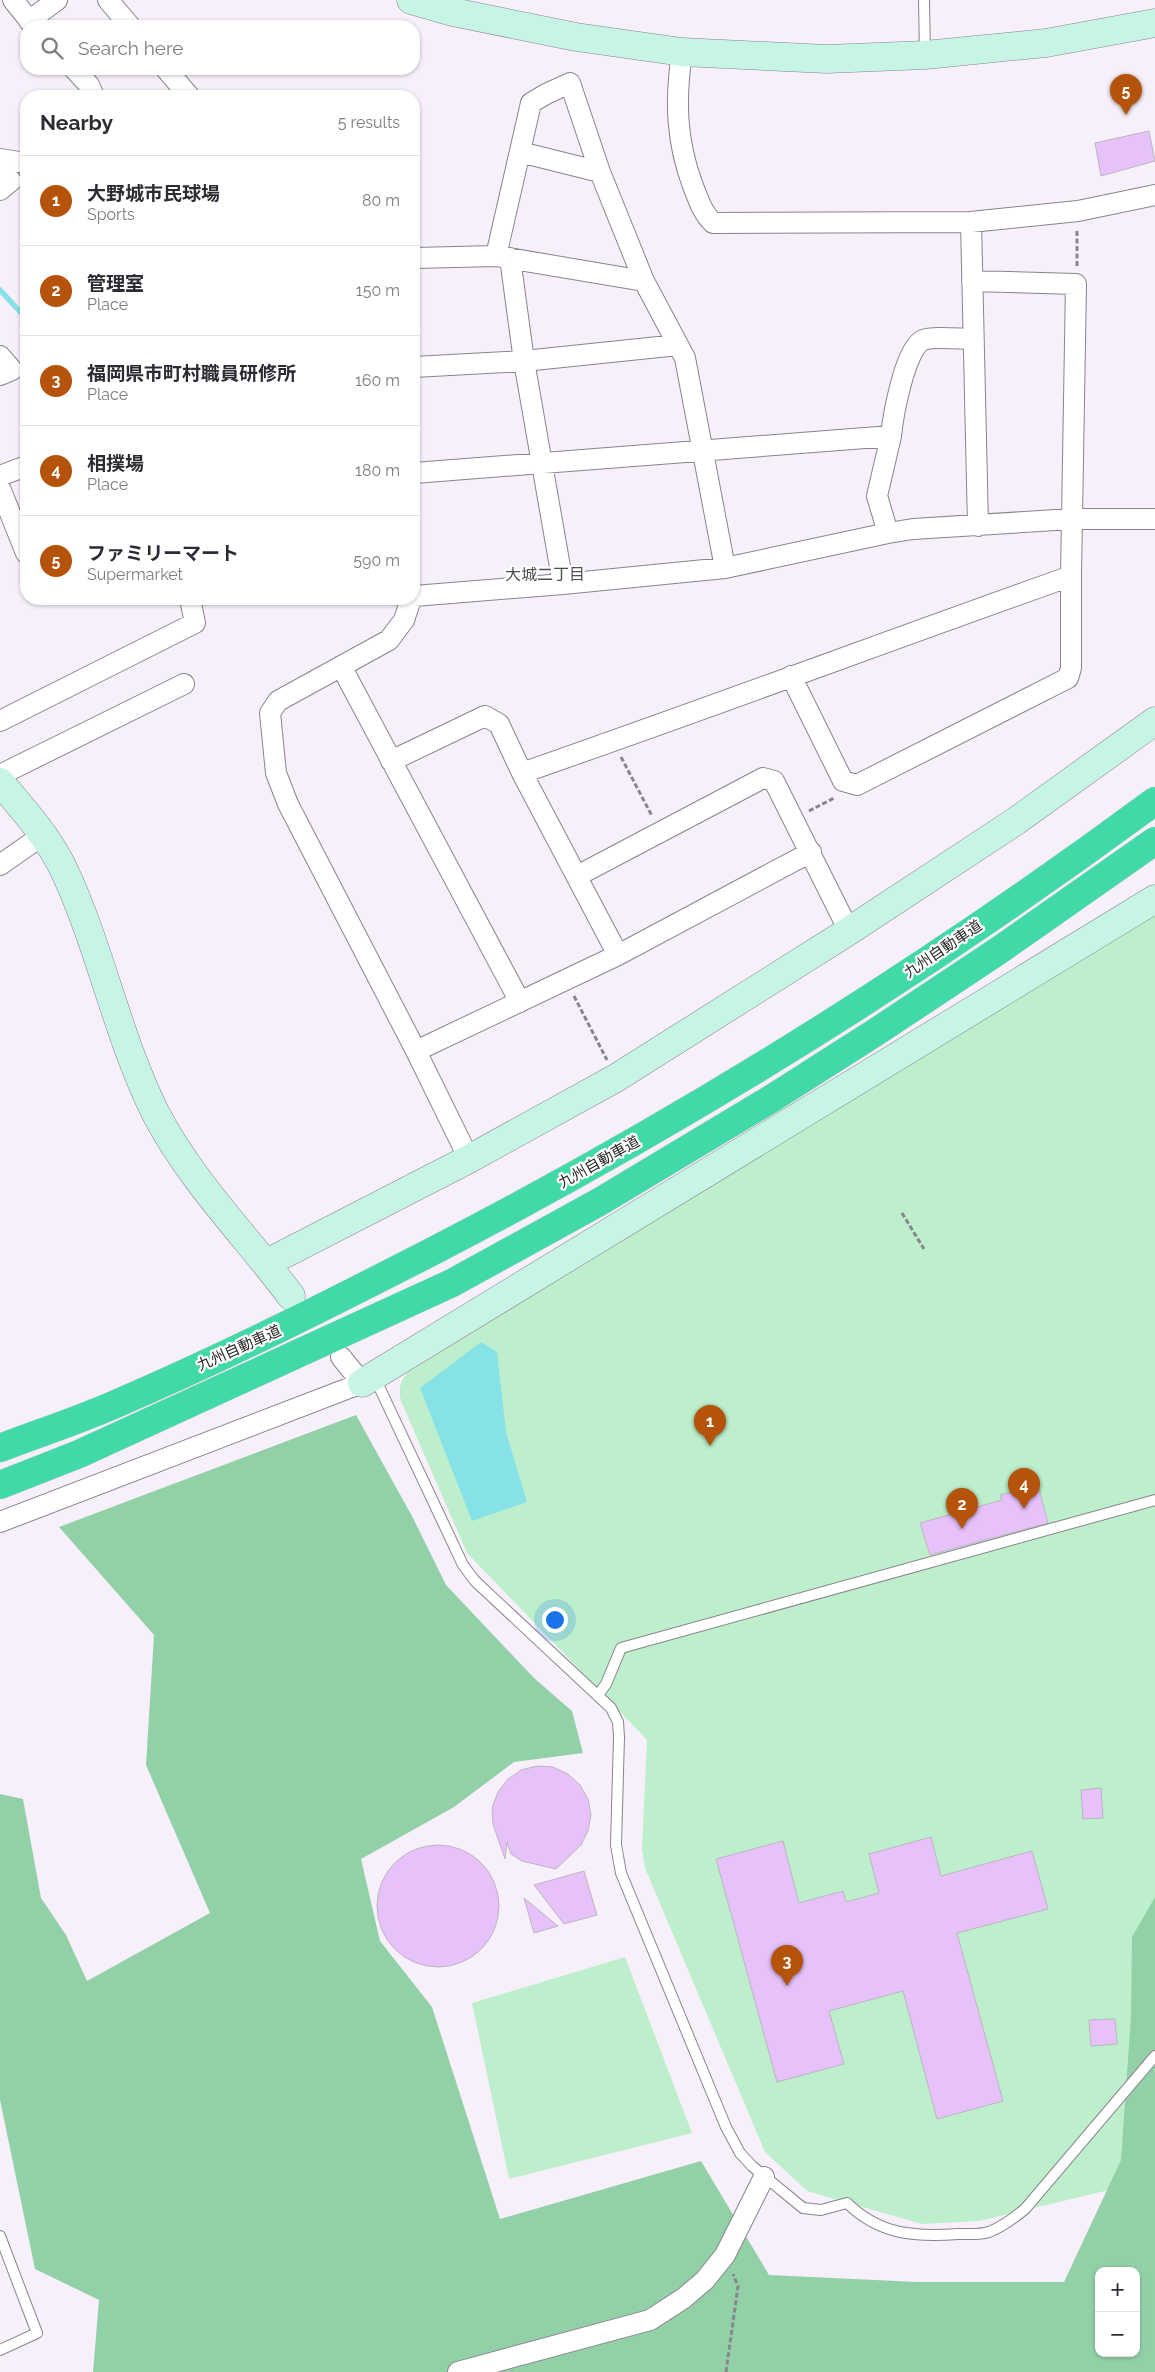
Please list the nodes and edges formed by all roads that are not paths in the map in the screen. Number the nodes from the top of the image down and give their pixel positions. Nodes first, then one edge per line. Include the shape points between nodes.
1 (13, 0) edge
2 (57, 0) edge
3 (108, 0) edge
4 (411, 0) edge
5 (924, 0) edge
6 (29, 20) edge
7 (36, 20) edge
8 (125, 20) edge
9 (1155, 23) edge
10 (682, 52) junction
11 (926, 55) junction
12 (80, 75) edge
13 (171, 75) edge
14 (91, 90) edge
15 (184, 90) edge
16 (520, 152) junction
17 (0, 158) edge
18 (20, 162) edge
19 (600, 172) junction
20 (1155, 195) edge
21 (971, 222) junction
22 (503, 257) junction
23 (420, 258) edge
24 (644, 281) junction
25 (972, 281) junction
26 (973, 338) junction
27 (678, 345) junction
28 (0, 356) edge
29 (524, 361) junction
30 (420, 366) edge
31 (0, 375) edge
32 (891, 436) junction
33 (701, 449) junction
34 (541, 464) junction
35 (20, 468) edge
36 (420, 473) edge
37 (0, 476) edge
38 (0, 488) edge
39 (1072, 518) junction
40 (1155, 519) edge
41 (978, 526) junction
42 (888, 533) junction
43 (20, 538) edge
44 (725, 568) junction
45 (1071, 576) junction
46 (564, 584) junction
47 (420, 596) edge
48 (191, 605) edge
49 (409, 605) edge
50 (341, 666) junction
51 (791, 676) junction
52 (184, 684) dead end
53 (0, 721) edge
54 (1155, 721) edge
55 (390, 761) junction
56 (522, 773) junction
57 (0, 775) edge
58 (0, 782) edge
59 (1155, 800) edge
60 (43, 835) junction
61 (1155, 840) edge
62 (811, 852) junction
63 (0, 865) edge
64 (577, 876) junction
65 (1155, 900) edge
66 (850, 931) junction
67 (618, 955) junction
68 (520, 1002) junction
69 (416, 1051) junction
70 (469, 1159) junction
71 (267, 1263) junction
72 (291, 1296) dead end
73 (341, 1357) dead end
74 (368, 1380) junction
75 (0, 1448) edge
76 (0, 1485) edge
77 (1155, 1500) edge
78 (0, 1522) edge
79 (598, 1695) junction
80 (1155, 2056) edge
81 (764, 2176) junction
82 (0, 2236) edge
83 (0, 2350) edge
84 (458, 2372) edge

1 - 6 street
2 - 7 street
3 - 8 street
4 - 10 street via 453,12 576,37
5 - 11 lane
9 - 11 street via 1046,43
10 - 11 street via 827,58
10 - 21 street via 678,130 685,164 704,214 713,223
12 - 14 street
13 - 15 street
16 - 19 street
16 - 19 street via 532,103 570,83
16 - 22 street
17 - 18 street
19 - 24 street
20 - 21 street via 1078,211
21 - 25 street
22 - 23 street
22 - 24 street
22 - 29 street
24 - 27 street
25 - 26 street
25 - 39 street via 1076,284
26 - 32 street via 924,339 914,346 894,407
26 - 41 street
27 - 29 street
27 - 33 street via 686,358
28 - 31 street via 12,370
29 - 30 street
29 - 34 street
32 - 33 street
32 - 42 street via 876,496
33 - 34 street
33 - 44 street
34 - 36 street
34 - 46 street
35 - 37 street
38 - 43 street
39 - 40 street
39 - 41 street
39 - 45 street
41 - 42 street
42 - 44 street
44 - 46 street
45 - 51 street
45 - 51 street via 1071,668 1068,678 857,786 843,781
46 - 47 street
48 - 53 street via 195,623
49 - 50 street via 404,620 389,640
50 - 55 street
50 - 69 street via 278,701 270,713 276,773 288,804
51 - 56 street
52 - 57 street
54 - 66 street via 1016,822
55 - 56 street via 485,716 499,724
55 - 68 street
56 - 64 street
58 - 60 street
59 - 75 highway, 九州自動車道 via 860,1005 655,1131 507,1213 293,1324 116,1404
60 - 63 street
60 - 71 street via 64,871 156,1113 197,1177
61 - 76 highway, 九州自動車道 via 876,1032 601,1201 452,1283 79,1454
62 - 64 street via 774,781 763,778
62 - 66 street
62 - 67 street
64 - 67 street
65 - 74 street
66 - 70 street via 616,1078
67 - 68 street
68 - 69 street
69 - 70 street
70 - 71 street
71 - 72 street
73 - 74 street
74 - 78 street
74 - 79 lane via 451,1544 475,1581
77 - 79 lane via 621,1648
79 - 81 lane via 611,1708 620,1736 616,1844 620,1873 726,2127 740,2153
80 - 81 lane via 1025,2209 986,2233 910,2235 862,2217 847,2203 821,2210 803,2208
81 - 84 street via 725,2255 705,2280 650,2320
82 - 83 lane via 37,2332

